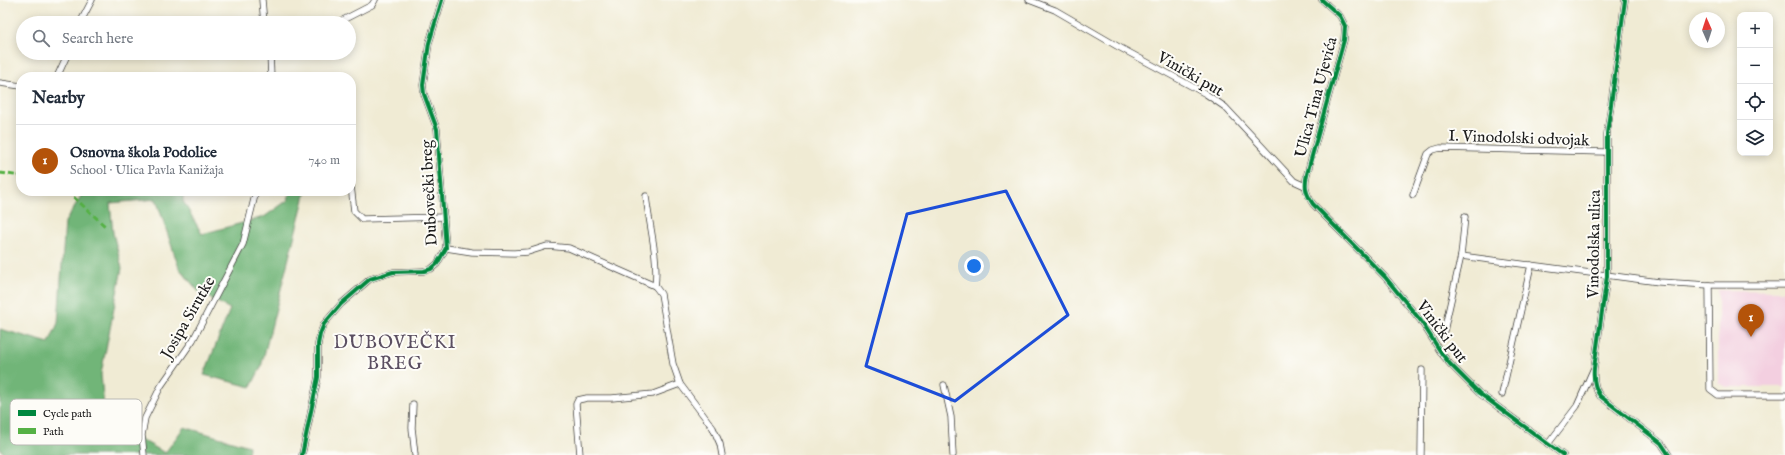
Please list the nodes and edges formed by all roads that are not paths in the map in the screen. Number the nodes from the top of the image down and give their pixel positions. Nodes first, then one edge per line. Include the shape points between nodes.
1 (92, 0) edge
2 (262, 0) edge
3 (375, 0) edge
4 (442, 0) edge
5 (1029, 0) edge
6 (1322, 0) edge
7 (1625, 0) edge
8 (84, 16) edge
9 (263, 16) edge
10 (351, 16) edge
11 (65, 60) edge
12 (270, 60) edge
13 (59, 72) edge
14 (271, 72) edge
15 (0, 83) edge
16 (16, 85) edge
17 (1606, 152) junction
18 (1305, 186) junction
19 (1413, 195) dead end
20 (255, 196) edge
21 (352, 196) edge
22 (646, 196) dead end
23 (444, 217) junction
24 (1465, 217) dead end
25 (446, 248) junction
26 (1461, 256) junction
27 (1531, 265) junction
28 (1607, 276) junction
29 (1709, 285) junction
30 (1785, 285) edge
31 (655, 286) junction
32 (1444, 331) dead end
33 (1594, 368) junction
34 (1422, 370) dead end
35 (680, 384) junction
36 (944, 385) dead end
37 (1502, 394) dead end
38 (1785, 395) edge
39 (413, 404) dead end
40 (142, 434) edge
41 (142, 434) edge
42 (1548, 444) junction
43 (144, 455) edge
44 (302, 455) edge
45 (415, 455) edge
46 (580, 455) edge
47 (722, 455) edge
48 (953, 455) edge
49 (1421, 455) edge
50 (1563, 455) edge
51 (1669, 455) edge

1 - 8 street
2 - 9 street
3 - 10 street via 372,5
4 - 23 street, Dubovečki breg via 429,43 423,85 437,129
5 - 18 street, Vinički put via 1054,10 1206,94 1225,107 1294,182
6 - 18 street, Ulica Tina Ujevića via 1340,16 1346,26
7 - 17 street, Vinodolska ulica
11 - 13 street
12 - 14 street
15 - 16 street
17 - 19 street, I. Vinodolski odvojak via 1440,148 1428,154
17 - 28 street, Vinodolska ulica
18 - 42 street, Vinički put via 1307,196 1385,277 1421,321 1450,364 1480,393
20 - 40 street, Josipa Sirutke via 243,244 193,340 161,386 145,418
21 - 23 street, Dubovečki breg via 354,211 362,219
22 - 31 street via 656,262
23 - 25 street, Dubovečki breg
24 - 26 street
25 - 31 street, Dubovečki breg via 472,252 514,253 547,246 569,248
25 - 44 street, Dubovečki breg via 431,269 393,272 370,279 341,304 324,324 318,344 318,377
26 - 27 street
26 - 32 street
27 - 28 street
27 - 37 street
28 - 29 street
28 - 33 street, Vinodolska ulica
29 - 30 street
29 - 38 street via 1710,389 1718,395
31 - 35 street via 661,294 672,358
33 - 42 street, Vinodolska ulica via 1577,406
33 - 51 street, Vinodolska ulica via 1594,382 1600,396 1661,443
34 - 49 street
35 - 46 street via 653,394 578,400 576,404
35 - 47 street via 713,428
36 - 48 street via 951,417
39 - 45 street
41 - 43 street, Josipa Sirutke
42 - 50 street, Vinički put

